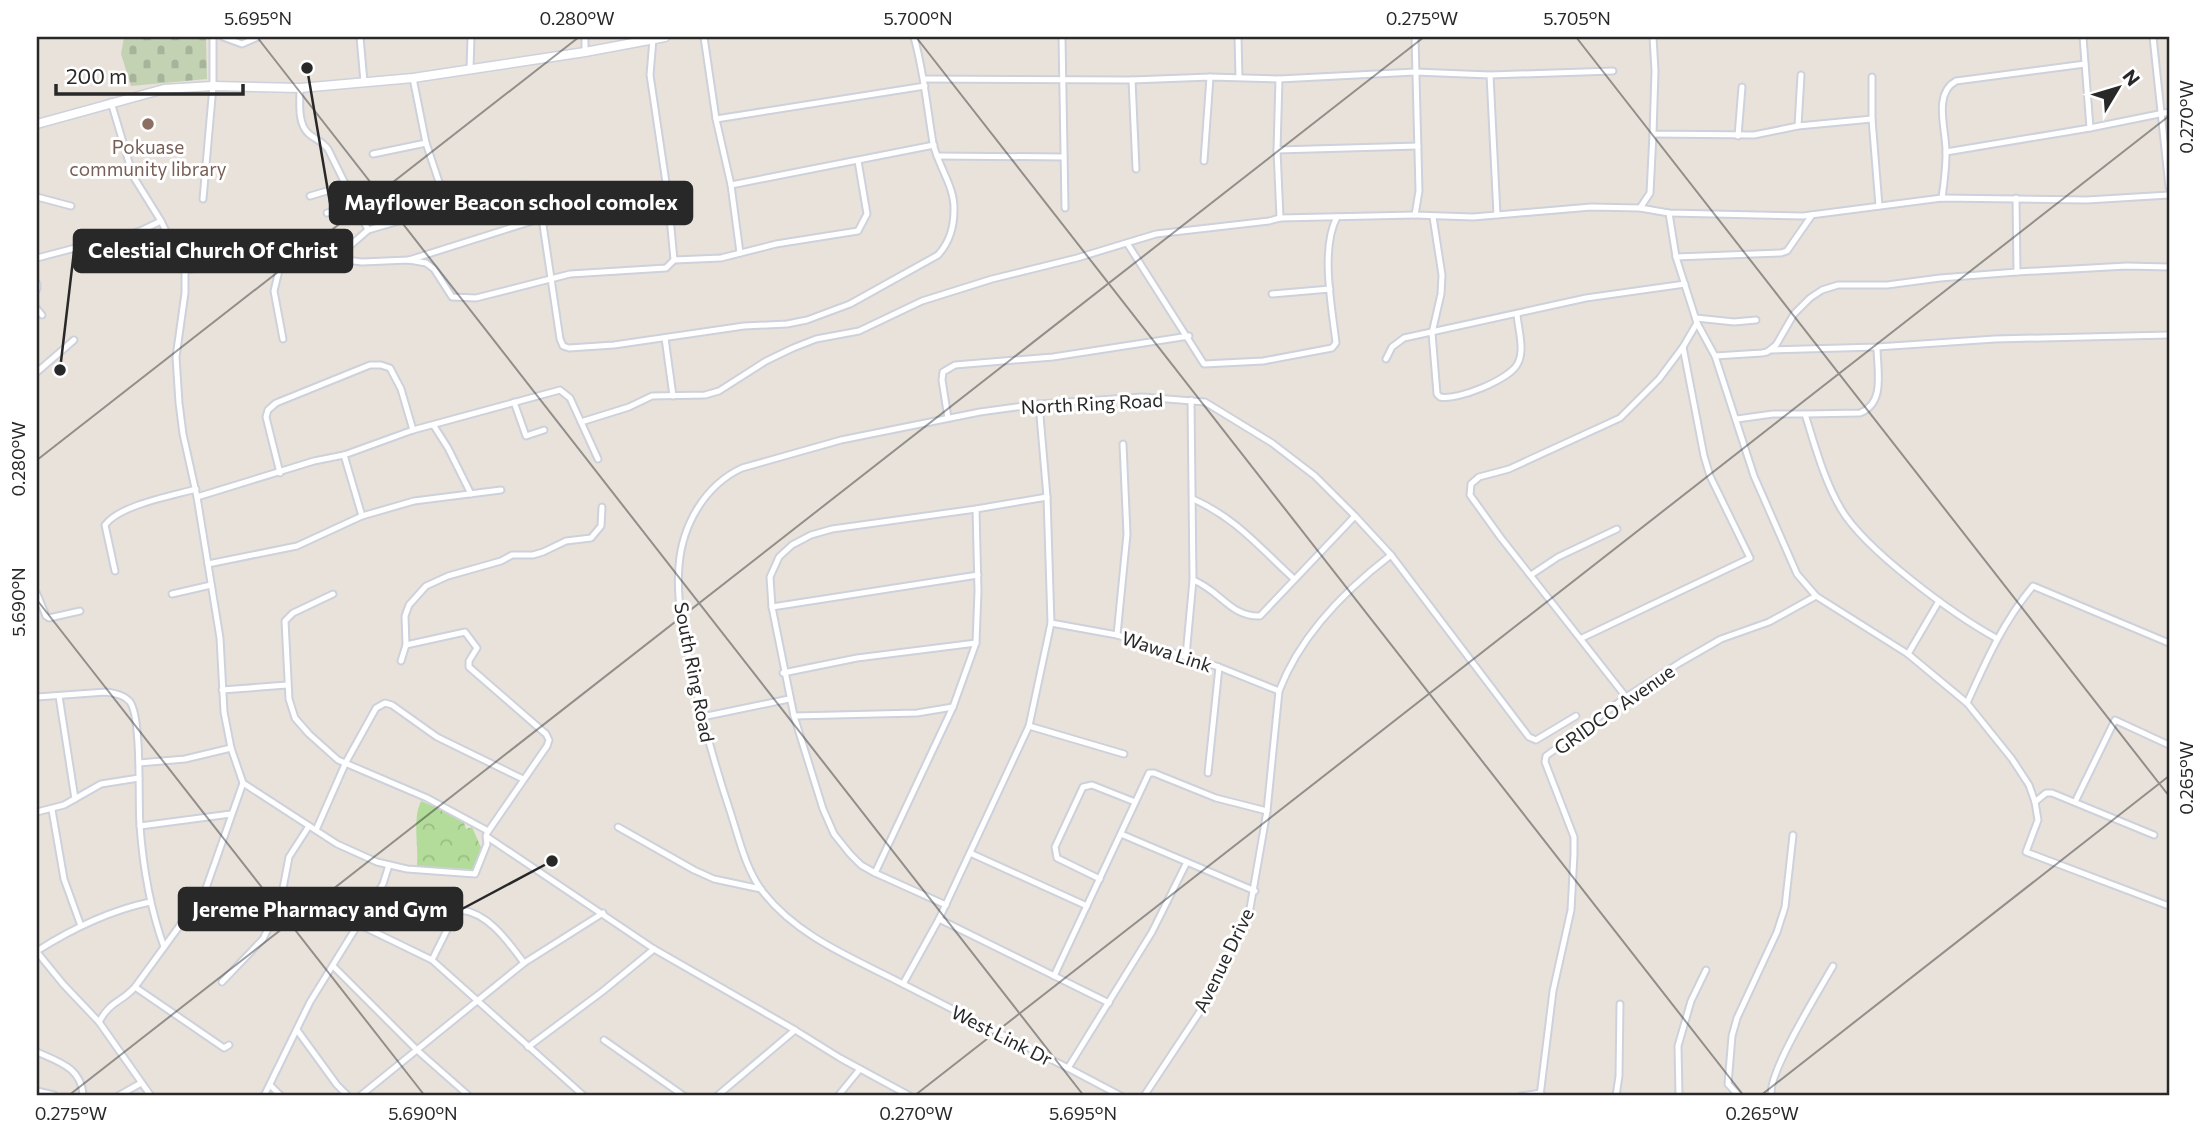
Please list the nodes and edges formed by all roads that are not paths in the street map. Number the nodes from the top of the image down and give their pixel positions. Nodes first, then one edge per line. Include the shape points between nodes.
1 (213, 37) edge
2 (223, 37) edge
3 (258, 37) edge
4 (360, 37) edge
5 (471, 37) edge
6 (584, 37) edge
7 (665, 37) edge
8 (704, 37) edge
9 (914, 37) edge
10 (1062, 37) edge
11 (1238, 37) edge
12 (1415, 37) edge
13 (1653, 37) edge
14 (2083, 37) edge
15 (2153, 37) edge
16 (653, 38) edge
17 (584, 52) junction
18 (2085, 65) junction
19 (470, 69) junction
20 (1613, 71) dead end
21 (1415, 72) junction
22 (1490, 75) junction
23 (1801, 75) dead end
24 (1210, 77) junction
25 (1239, 77) junction
26 (1872, 77) dead end
27 (413, 78) junction
28 (924, 79) junction
29 (1064, 79) junction
30 (1279, 79) junction
31 (1132, 80) junction
32 (364, 82) junction
33 (213, 86) junction
34 (925, 86) junction
35 (1742, 87) dead end
36 (300, 88) junction
37 (111, 102) junction
38 (2169, 112) edge
39 (2162, 113) junction
40 (1872, 119) junction
41 (716, 120) junction
42 (37, 124) edge
43 (1798, 126) junction
44 (2090, 128) junction
45 (1653, 134) junction
46 (1738, 136) junction
47 (426, 143) junction
48 (934, 145) junction
49 (1418, 146) junction
50 (1278, 150) junction
51 (1946, 152) junction
52 (373, 154) dead end
53 (937, 156) junction
54 (1064, 157) junction
55 (858, 161) junction
56 (1204, 161) dead end
57 (1136, 169) dead end
58 (347, 185) junction
59 (523, 185) dead end
60 (731, 186) junction
61 (2169, 187) edge
62 (2169, 195) edge
63 (310, 196) dead end
64 (668, 196) junction
65 (37, 197) edge
66 (1942, 198) junction
67 (2015, 198) junction
68 (203, 199) dead end
69 (71, 205) dead end
70 (357, 205) junction
71 (447, 206) junction
72 (1879, 206) junction
73 (1065, 208) dead end
74 (1640, 208) junction
75 (327, 213) dead end
76 (1670, 213) junction
77 (1415, 215) junction
78 (1497, 215) junction
79 (1812, 215) junction
80 (1337, 217) junction
81 (1433, 217) junction
82 (542, 218) junction
83 (1280, 218) junction
84 (161, 220) junction
85 (368, 230) junction
86 (1127, 243) junction
87 (740, 253) junction
88 (1676, 257) junction
89 (37, 258) edge
90 (282, 258) junction
91 (336, 258) junction
92 (409, 260) junction
93 (674, 260) junction
94 (2169, 267) edge
95 (185, 270) junction
96 (2017, 272) junction
97 (551, 278) junction
98 (37, 284) edge
99 (1685, 284) junction
100 (37, 289) edge
101 (1330, 289) junction
102 (1272, 293) dead end
103 (37, 309) edge
104 (1517, 314) junction
105 (42, 315) dead end
106 (1697, 320) junction
107 (1756, 320) dead end
108 (1432, 333) junction
109 (2169, 335) edge
110 (1189, 336) junction
111 (665, 338) junction
112 (283, 339) dead end
113 (74, 340) dead end
114 (1877, 347) junction
115 (1683, 348) junction
116 (1771, 350) junction
117 (1715, 356) junction
118 (1386, 359) dead end
119 (37, 372) edge
120 (673, 396) junction
121 (1192, 400) junction
122 (514, 402) junction
123 (1039, 404) junction
124 (1805, 414) junction
125 (948, 418) junction
126 (1737, 419) junction
127 (581, 422) junction
128 (434, 426) junction
129 (903, 427) joint
130 (413, 430) junction
131 (544, 430) dead end
132 (1123, 444) dead end
133 (344, 454) junction
134 (598, 459) dead end
135 (280, 473) junction
136 (196, 489) junction
137 (501, 490) dead end
138 (471, 494) junction
139 (197, 497) junction
140 (1047, 497) junction
141 (1193, 499) junction
142 (602, 507) dead end
143 (976, 509) junction
144 (362, 516) junction
145 (1355, 516) junction
146 (1617, 529) dead end
147 (1391, 555) junction
148 (208, 564) junction
149 (115, 571) dead end
150 (978, 575) junction
151 (1531, 575) junction
152 (1294, 579) junction
153 (1194, 580) junction
154 (212, 585) junction
155 (37, 594) edge
156 (172, 594) dead end
157 (333, 594) dead end
158 (1816, 596) junction
159 (1939, 601) junction
160 (772, 607) junction
161 (80, 611) dead end
162 (1051, 622) junction
163 (1117, 635) junction
164 (1582, 638) junction
165 (1996, 638) junction
166 (976, 643) junction
167 (2169, 643) edge
168 (406, 645) junction
169 (1908, 654) junction
170 (1186, 656) junction
171 (401, 661) dead end
172 (1219, 667) junction
173 (783, 673) junction
174 (287, 685) junction
175 (222, 690) junction
176 (1279, 691) junction
177 (59, 696) junction
178 (37, 697) edge
179 (1626, 697) junction
180 (789, 699) junction
181 (1967, 703) junction
182 (953, 707) junction
183 (794, 716) junction
184 (1576, 716) dead end
185 (702, 717) junction
186 (1029, 726) junction
187 (2169, 745) edge
188 (231, 748) junction
189 (1124, 754) dead end
190 (346, 762) junction
191 (139, 763) junction
192 (1208, 773) dead end
193 (139, 778) junction
194 (523, 779) junction
195 (243, 783) junction
196 (75, 799) junction
197 (2035, 802) junction
198 (2075, 802) junction
199 (1135, 803) junction
200 (52, 810) junction
201 (1267, 811) junction
202 (37, 812) edge
203 (231, 814) junction
204 (140, 826) junction
205 (309, 826) junction
206 (618, 827) dead end
207 (316, 830) junction
208 (487, 833) junction
209 (1121, 834) junction
210 (1793, 835) dead end
211 (2154, 835) dead end
212 (970, 853) junction
213 (1187, 862) junction
214 (389, 865) junction
215 (875, 873) junction
216 (1100, 878) junction
217 (761, 890) junction
218 (1255, 891) junction
219 (150, 902) junction
220 (946, 905) junction
221 (1087, 906) junction
222 (2169, 906) edge
223 (603, 914) junction
224 (939, 919) junction
225 (358, 924) junction
226 (81, 926) junction
227 (164, 947) junction
228 (653, 949) junction
229 (37, 952) edge
230 (432, 960) junction
231 (524, 963) junction
232 (333, 966) junction
233 (1833, 966) dead end
234 (1706, 970) dead end
235 (1054, 976) junction
236 (222, 982) dead end
237 (903, 984) junction
238 (135, 987) junction
239 (478, 1001) junction
240 (1109, 1003) junction
241 (1620, 1004) dead end
242 (99, 1022) junction
243 (297, 1030) junction
244 (795, 1030) junction
245 (604, 1040) dead end
246 (229, 1045) dead end
247 (528, 1046) junction
248 (418, 1051) junction
249 (37, 1052) edge
250 (1068, 1068) junction
251 (860, 1069) junction
252 (141, 1083) junction
253 (271, 1086) junction
254 (37, 1091) edge
255 (1540, 1094) edge
256 (55, 1096) edge
257 (83, 1096) edge
258 (118, 1096) edge
259 (151, 1096) edge
260 (264, 1096) edge
261 (281, 1096) edge
262 (348, 1096) edge
263 (360, 1096) edge
264 (469, 1096) edge
265 (584, 1096) edge
266 (684, 1096) edge
267 (717, 1096) edge
268 (838, 1096) edge
269 (910, 1096) edge
270 (1121, 1096) edge
271 (1144, 1096) edge
272 (1521, 1096) edge
273 (1616, 1096) edge
274 (1679, 1096) edge
275 (1740, 1096) edge
276 (1772, 1096) edge

1 - 33 street
2 - 3 street via 242,44
4 - 32 street
5 - 19 street
6 - 17 street
7 - 16 street
8 - 41 street
9 - 28 street
10 - 29 street
11 - 25 street
12 - 21 street
13 - 45 street
14 - 18 street
15 - 39 street
16 - 17 street
16 - 64 street via 650,75
17 - 19 street
18 - 44 street
18 - 51 street via 1951,84 1943,104
19 - 27 street
20 - 22 street
21 - 22 street
21 - 30 street
21 - 49 street
22 - 78 street
23 - 43 street
24 - 25 street
24 - 31 street
24 - 56 street
25 - 30 street
26 - 40 street
27 - 32 street
27 - 47 street
28 - 29 street
28 - 34 street
29 - 31 street
29 - 54 street
30 - 50 street
31 - 57 street
32 - 36 street
33 - 36 street
33 - 37 street via 164,89
33 - 68 street
34 - 41 street
34 - 48 street
35 - 46 street
36 - 58 street via 303,125 325,145
37 - 42 street
37 - 84 street via 133,176
38 - 39 street
39 - 44 street
39 - 61 street
40 - 43 street
40 - 72 street
41 - 60 street
43 - 46 street
44 - 51 street
45 - 46 street
45 - 74 street via 1650,193
47 - 52 street
47 - 71 street
48 - 53 street
48 - 55 street
49 - 50 street
49 - 77 street
50 - 83 street
51 - 66 street
53 - 54 street
53 - 111 street via 954,208 953,226 938,255 850,303 807,320
54 - 73 street
55 - 60 street
55 - 87 street via 867,214 858,231
58 - 63 street
58 - 70 street
59 - 71 street
60 - 87 street
62 - 67 street
64 - 82 street
64 - 93 street
65 - 69 street
66 - 67 street
66 - 72 street
67 - 96 street
70 - 75 street
70 - 85 street
71 - 85 street
72 - 79 street
74 - 76 street
74 - 78 street via 1591,206
76 - 79 street
76 - 88 street
77 - 80 street
77 - 81 street
78 - 81 street
79 - 88 street via 1781,253
80 - 83 street
80 - 101 street via 1329,240
81 - 108 street via 1442,275
82 - 92 street
82 - 97 street
83 - 86 street via 1156,234
84 - 89 street
84 - 95 street
85 - 91 street
86 - 110 street
86 - 120 street via 951,291 859,331 793,348 719,391
87 - 93 street
88 - 99 street
90 - 91 street
90 - 95 street
90 - 112 street via 274,292
91 - 92 street
92 - 97 street via 434,269 452,297 476,298
93 - 97 street via 666,268
94 - 96 street
95 - 136 street via 176,357 183,434
96 - 116 street via 1887,285 1838,285 1810,298
97 - 111 street via 563,346
98 - 100 street
99 - 104 street via 1586,298
99 - 106 street
101 - 102 street
101 - 110 street via 1336,343 1332,348 1264,361 1206,365
103 - 105 street
104 - 108 street
104 - 108 street via 1521,352 1516,367 1451,399 1437,394
106 - 107 street
106 - 115 street
106 - 117 street
108 - 118 street via 1405,338 1392,347
109 - 114 street
110 - 125 street via 1053,357 955,365 943,372
111 - 120 street
113 - 119 street
114 - 116 street
114 - 124 street via 1878,394 1868,410
115 - 151 street via 1620,418 1471,484 1470,495
115 - 164 street via 1710,476 1750,558
116 - 117 street
117 - 126 street
120 - 127 street via 652,396
121 - 123 street, North Ring Road via 1142,397
121 - 141 street
121 - 145 street, North Ring Road via 1205,402 1272,443 1315,476
122 - 127 street via 561,390
122 - 128 street
122 - 131 street via 526,436
123 - 125 street, North Ring Road
123 - 140 street
124 - 126 street
124 - 159 street via 1824,471 1849,521
125 - 129 street, North Ring Road
126 - 158 street via 1754,477 1797,575
127 - 134 street
128 - 130 street
128 - 138 street
129 - 185 street, South Ring Road via 742,468 704,497 692,517 679,565 682,618
130 - 133 street
130 - 135 street via 390,368 370,365 268,410
132 - 163 street via 1127,534
133 - 135 street
133 - 144 street
135 - 139 street
136 - 139 street
136 - 149 street via 108,520 105,525
137 - 138 street
138 - 144 street via 414,501
139 - 148 street
140 - 143 street
140 - 162 street
141 - 152 street via 1246,532
141 - 153 street
142 - 168 street via 601,526 591,538 566,541 533,555 512,555 426,586 405,616
143 - 150 street
143 - 160 street via 832,528 811,535 779,557 770,577
144 - 148 street via 297,546
145 - 147 street, North Ring Road
145 - 152 street
146 - 151 street
147 - 176 street via 1363,576 1320,623 1296,656
147 - 184 street, North Ring Road via 1529,737 1536,740
148 - 154 street
150 - 160 street
150 - 166 street
151 - 164 street
152 - 153 street via 1260,616 1243,615
153 - 170 street
154 - 156 street
154 - 175 street
155 - 161 street via 49,618
157 - 174 street via 285,621
158 - 169 street
158 - 179 street, GRIDCO Avenue via 1769,622 1721,639
159 - 165 street
159 - 169 street
160 - 173 street
162 - 163 street, Wawa Link
162 - 186 street
163 - 170 street, Wawa Link
164 - 179 street
165 - 167 street via 2032,586
165 - 181 street
166 - 173 street
166 - 182 street
168 - 171 street
168 - 194 street via 458,632 468,635 477,648 469,667 549,740
169 - 181 street
170 - 172 street, Wawa Link
172 - 176 street, Wawa Link
172 - 192 street
173 - 180 street
174 - 175 street
174 - 190 street via 295,718 338,760
175 - 188 street
176 - 201 street, Avenue Drive
177 - 178 street
177 - 191 street via 106,692 130,702
177 - 196 street
179 - 255 street, GRIDCO Avenue via 1550,753 1545,762 1574,837 1574,854 1571,910 1553,991
180 - 183 street
180 - 185 street
181 - 197 street via 2012,759
182 - 183 street via 916,713
182 - 215 street
183 - 215 street via 834,834 861,865
185 - 217 street, South Ring Road via 743,851
186 - 189 street
186 - 212 street
187 - 198 street via 2115,720
188 - 191 street
188 - 195 street
190 - 194 street via 376,708 384,703 437,737
190 - 207 street
190 - 208 street
191 - 193 street
193 - 196 street via 102,784
193 - 204 street
194 - 208 street
195 - 203 street
195 - 205 street
196 - 200 street
197 - 198 street via 2049,792
197 - 222 street via 2038,820 2025,852
198 - 211 street
199 - 201 street via 1146,777 1154,773 1216,798
199 - 209 street
199 - 216 street via 1087,784 1083,787 1055,847 1057,858
200 - 202 street
200 - 226 street via 64,879
201 - 218 street, Avenue Drive
203 - 204 street
203 - 227 street via 205,891
204 - 219 street
205 - 207 street
205 - 236 street via 289,857 280,904 263,939
206 - 217 street via 694,870
207 - 214 street via 337,845
208 - 214 street via 475,874
208 - 223 street
209 - 213 street
209 - 216 street
210 - 275 street via 1785,907 1732,1036 1728,1084
212 - 220 street
212 - 221 street
213 - 218 street
213 - 240 street, West Link Dr
214 - 225 street via 383,884
215 - 220 street
216 - 221 street
217 - 237 street, South Ring Road via 788,920
218 - 271 street, Avenue Drive via 1220,975
219 - 226 street via 108,912
219 - 227 street
220 - 224 street
221 - 235 street
223 - 228 street
223 - 231 street
224 - 235 street
224 - 237 street
225 - 230 street
225 - 232 street
226 - 229 street
227 - 238 street
228 - 244 street
228 - 247 street
229 - 242 street
230 - 231 street via 461,910 496,929
230 - 239 street
231 - 239 street
232 - 243 street
232 - 248 street
233 - 276 street via 1799,1023 1770,1088
234 - 274 street via 1678,1046
235 - 240 street
237 - 250 street, West Link Dr
238 - 242 street via 107,1008
238 - 246 street via 205,1037 224,1048
239 - 247 street
239 - 248 street
240 - 250 street, West Link Dr
241 - 273 street
242 - 252 street
243 - 253 street
243 - 262 street
244 - 251 street
244 - 267 street
245 - 266 street
247 - 265 street
248 - 263 street
248 - 264 street
249 - 257 street via 79,1076
250 - 270 street
251 - 268 street
251 - 269 street
252 - 258 street
252 - 259 street
253 - 260 street
253 - 261 street
254 - 256 street
255 - 272 street

